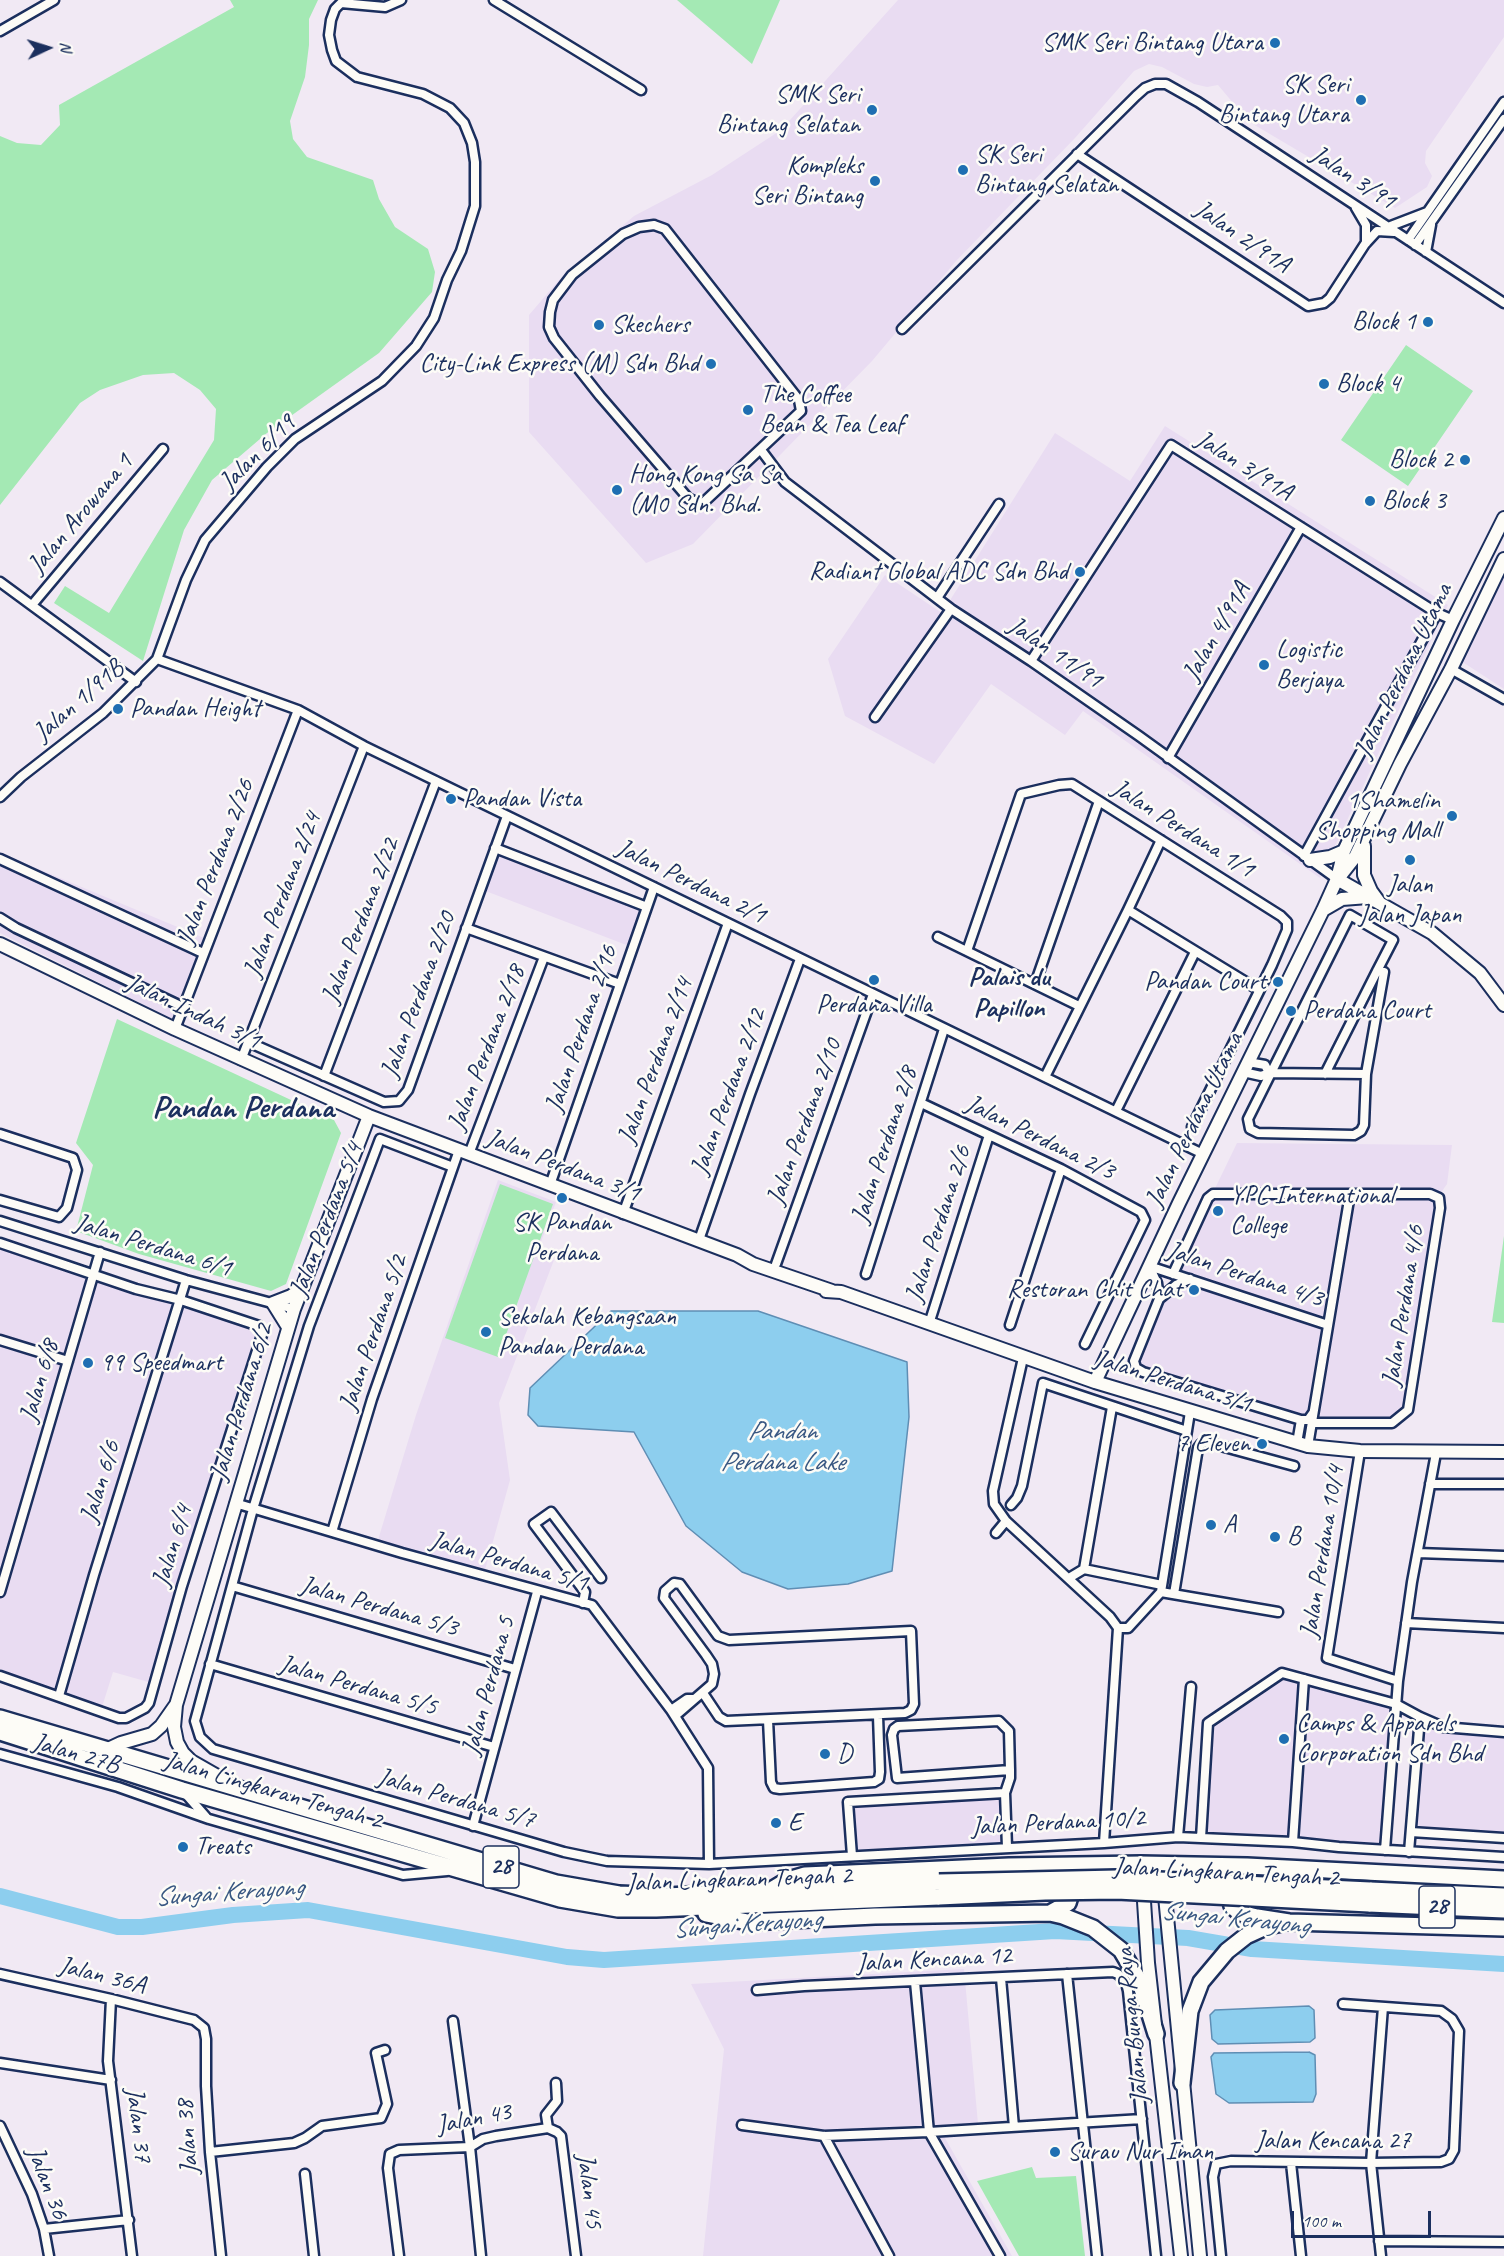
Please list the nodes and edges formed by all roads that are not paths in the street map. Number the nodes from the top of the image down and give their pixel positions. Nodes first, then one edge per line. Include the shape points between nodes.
1 (54, 0) edge
2 (401, 0) edge
3 (494, 0) edge
4 (0, 31) edge
5 (641, 90) dead end
6 (1504, 102) edge
7 (1504, 119) edge
8 (1077, 154) junction
9 (1354, 205) junction
10 (1431, 214) junction
11 (1388, 226) junction
12 (1398, 233) junction
13 (1412, 242) junction
14 (1365, 244) junction
15 (1426, 252) junction
16 (1504, 303) edge
17 (902, 329) dead end
18 (163, 449) dead end
19 (761, 450) junction
20 (999, 504) dead end
21 (1503, 521) edge
22 (1302, 527) junction
23 (1504, 559) edge
24 (0, 582) edge
25 (937, 598) junction
26 (1482, 604) junction
27 (32, 605) junction
28 (951, 609) junction
29 (1437, 613) junction
30 (1453, 620) junction
31 (157, 658) junction
32 (1031, 661) junction
33 (1451, 669) junction
34 (136, 682) junction
35 (1504, 699) edge
36 (298, 710) junction
37 (875, 717) dead end
38 (364, 746) junction
39 (1168, 758) junction
40 (436, 781) junction
41 (0, 797) edge
42 (1099, 801) junction
43 (507, 816) junction
44 (1366, 836) junction
45 (1161, 840) junction
46 (495, 848) junction
47 (1344, 851) junction
48 (1307, 858) junction
49 (0, 859) edge
50 (1338, 879) junction
51 (654, 887) junction
52 (1374, 901) junction
53 (647, 907) junction
54 (1128, 910) junction
55 (1323, 910) junction
56 (0, 918) edge
57 (728, 923) junction
58 (466, 928) junction
59 (938, 937) dead end
60 (0, 945) edge
61 (967, 951) junction
62 (1195, 952) junction
63 (203, 953) junction
64 (544, 957) junction
65 (800, 959) junction
66 (1377, 971) junction
67 (620, 984) junction
68 (1035, 984) junction
69 (1260, 990) junction
70 (873, 994) junction
71 (1504, 1005) edge
72 (1079, 1006) junction
73 (183, 1007) junction
74 (175, 1029) junction
75 (944, 1029) junction
76 (248, 1042) junction
77 (241, 1060) junction
78 (1246, 1067) junction
79 (1269, 1073) junction
80 (1325, 1074) junction
81 (1366, 1074) junction
82 (324, 1076) junction
83 (1044, 1077) junction
84 (921, 1103) junction
85 (1116, 1111) junction
86 (369, 1116) junction
87 (1192, 1127) dead end
88 (0, 1135) edge
89 (989, 1135) junction
90 (464, 1152) junction
91 (1203, 1154) junction
92 (453, 1167) junction
93 (1061, 1169) junction
94 (550, 1185) junction
95 (1350, 1194) junction
96 (0, 1200) edge
97 (623, 1214) junction
98 (0, 1221) edge
99 (699, 1240) junction
100 (0, 1243) edge
101 (100, 1252) junction
102 (742, 1257) junction
103 (776, 1264) junction
104 (1149, 1266) junction
105 (866, 1274) dead end
106 (1173, 1274) junction
107 (93, 1275) junction
108 (1190, 1279) junction
109 (186, 1280) junction
110 (302, 1288) junction
111 (837, 1291) junction
112 (1159, 1299) junction
113 (181, 1300) junction
114 (273, 1303) junction
115 (294, 1309) junction
116 (929, 1324) junction
117 (1010, 1324) dead end
118 (1328, 1325) junction
119 (288, 1327) junction
120 (0, 1340) edge
121 (1085, 1344) dead end
122 (1023, 1358) junction
123 (68, 1361) junction
124 (1095, 1382) junction
125 (1112, 1407) junction
126 (1190, 1412) junction
127 (1313, 1413) junction
128 (1301, 1420) junction
129 (1312, 1423) junction
130 (1187, 1431) junction
131 (1302, 1445) junction
132 (1360, 1451) junction
133 (1504, 1452) edge
134 (1436, 1453) junction
135 (1294, 1466) dead end
136 (1430, 1484) junction
137 (1504, 1484) edge
138 (235, 1503) junction
139 (1011, 1505) dead end
140 (253, 1509) junction
141 (1006, 1521) junction
142 (332, 1532) junction
143 (996, 1533) dead end
144 (1418, 1553) junction
145 (1504, 1556) edge
146 (1084, 1569) junction
147 (601, 1578) dead end
148 (1069, 1578) junction
149 (232, 1586) junction
150 (580, 1586) junction
151 (1162, 1589) junction
152 (0, 1592) edge
153 (537, 1592) junction
154 (1174, 1594) junction
155 (572, 1600) junction
156 (583, 1603) junction
157 (1278, 1612) dead end
158 (1406, 1623) junction
159 (1118, 1628) junction
160 (1504, 1628) edge
161 (210, 1664) junction
162 (515, 1669) junction
163 (0, 1677) edge
164 (1304, 1679) junction
165 (1398, 1681) junction
166 (1191, 1688) dead end
167 (703, 1693) junction
168 (59, 1696) junction
169 (1396, 1704) junction
170 (176, 1705) junction
171 (673, 1713) junction
172 (878, 1716) junction
173 (0, 1718) edge
174 (1420, 1718) junction
175 (768, 1720) junction
176 (0, 1732) edge
177 (1504, 1732) edge
178 (200, 1737) joint
179 (494, 1747) junction
180 (106, 1750) junction
181 (0, 1754) edge
182 (1010, 1770) junction
183 (239, 1789) junction
184 (182, 1790) junction
185 (1005, 1793) junction
186 (209, 1819) junction
187 (473, 1826) junction
188 (1411, 1832) junction
189 (1178, 1837) junction
190 (1201, 1838) junction
191 (1504, 1838) edge
192 (1293, 1842) junction
193 (1104, 1844) junction
194 (1007, 1847) junction
195 (1385, 1850) junction
196 (1409, 1852) junction
197 (852, 1856) junction
198 (1504, 1857) edge
199 (709, 1864) junction
200 (1141, 1864) junction
201 (1162, 1864) junction
202 (1052, 1865) junction
203 (1247, 1866) junction
204 (457, 1870) junction
205 (1504, 1879) edge
206 (939, 1890) junction
207 (771, 1891) junction
208 (1504, 1896) edge
209 (1370, 1897) junction
210 (681, 1909) junction
211 (1504, 1910) edge
212 (1057, 1914) junction
213 (1289, 1922) junction
214 (1504, 1928) edge
215 (0, 1974) edge
216 (1067, 1974) junction
217 (1001, 1978) junction
218 (915, 1982) junction
219 (757, 1990) dead end
220 (111, 1999) junction
221 (1342, 2004) dead end
222 (1383, 2007) junction
223 (194, 2020) joint
224 (453, 2021) dead end
225 (1156, 2034) junction
226 (384, 2050) dead end
227 (0, 2063) edge
228 (111, 2080) junction
229 (1182, 2083) junction
230 (556, 2084) dead end
231 (1142, 2119) junction
232 (1081, 2123) junction
233 (741, 2125) dead end
234 (0, 2126) edge
235 (1014, 2127) junction
236 (548, 2128) junction
237 (557, 2132) joint
238 (929, 2132) junction
239 (824, 2136) junction
240 (470, 2147) junction
241 (210, 2151) junction
242 (1291, 2163) junction
243 (1371, 2163) junction
244 (305, 2174) dead end
245 (129, 2220) junction
246 (44, 2229) junction
247 (1379, 2241) junction
248 (1504, 2242) edge
249 (49, 2256) edge
250 (132, 2256) edge
251 (221, 2256) edge
252 (314, 2256) edge
253 (399, 2256) edge
254 (481, 2256) edge
255 (576, 2256) edge
256 (889, 2256) edge
257 (1000, 2256) edge
258 (1097, 2256) edge
259 (1156, 2256) edge
260 (1181, 2256) edge
261 (1200, 2256) edge
262 (1221, 2256) edge
263 (1301, 2256) edge
264 (1381, 2256) edge

1 - 4 street
2 - 31 street, Jalan 6/19 via 385,7 341,3 331,20 332,50 336,61 357,77 423,94 450,108 464,123 475,162 475,206 461,251 434,318 416,346 382,381 295,439 205,540
3 - 5 street
6 - 10 street
7 - 10 street
8 - 9 street, Jalan 3/91 via 1145,88 1166,84
8 - 14 street, Jalan 2/91A via 1308,306 1330,298
8 - 17 street, Jalan 3/91
9 - 11 street, Jalan 3/91
9 - 14 street via 1366,225
10 - 11 street
10 - 13 street
10 - 15 street
11 - 12 street, Jalan 3/91
12 - 13 street, Jalan 3/91
12 - 14 street via 1377,231
13 - 15 street, Jalan 3/91
15 - 16 street, Jalan 3/91
18 - 27 street, Jalan Arowana 1
19 - 19 street via 704,502 688,498 554,338 549,327 553,300 572,275 623,234 654,225 665,229 799,400 801,411
19 - 25 street, Jalan 11/91 via 785,482
20 - 25 street
21 - 30 street, Jalan Perdana Utama
22 - 29 street, Jalan 3/91A
22 - 32 street, Jalan 3/91A via 1172,445
22 - 39 street, Jalan 4/91A
23 - 26 street, Jalan Perdana Utama
24 - 27 street
25 - 28 street, Jalan 11/91
26 - 30 street via 1465,621
26 - 33 street, Jalan Perdana Utama
27 - 34 street
28 - 32 street, Jalan 11/91
28 - 37 street
29 - 30 street, Jalan 3/91A
29 - 48 street
30 - 47 street, Jalan Perdana Utama
31 - 34 street, Jalan 1/91B
31 - 36 street, Jalan Perdana 2/1
32 - 39 street, Jalan 11/91
33 - 35 street
33 - 44 street, Jalan Perdana Utama
34 - 41 street, Jalan 1/91B
36 - 38 street, Jalan Perdana 2/1
36 - 63 street, Jalan Perdana 2/26
38 - 40 street, Jalan Perdana 2/1
38 - 76 street, Jalan Perdana 2/24
39 - 48 street, Jalan 11/91
40 - 43 street, Jalan Perdana 2/1
40 - 82 street, Jalan Perdana 2/22
42 - 45 street, Jalan Perdana 1/1
42 - 61 street, Jalan Perdana 1/1 via 1072,784 1021,794
42 - 68 street
43 - 46 street, Jalan Perdana 2/20
43 - 51 street, Jalan Perdana 2/1
44 - 50 street, Jalan Perdana Utama
44 - 52 street via 1364,875
45 - 54 street
45 - 69 street, Jalan Perdana 1/1 via 1287,922
46 - 53 street, Jalan Perdana 2/1
46 - 58 street, Jalan Perdana 2/20
47 - 48 street via 1330,857
47 - 50 street, Jalan Perdana Utama
48 - 50 street, Jalan 11/91
49 - 63 street
50 - 52 street
50 - 55 street, Jalan Perdana Utama
51 - 53 street, Jalan Perdana 2/16
51 - 57 street, Jalan Perdana 2/1
52 - 55 street via 1347,898
52 - 71 street via 1432,933 1480,973
53 - 67 street, Jalan Perdana 2/16
54 - 62 street
54 - 72 street
55 - 78 street, Jalan Perdana Utama
56 - 73 street
57 - 65 street, Jalan Perdana 2/1
57 - 97 street, Jalan Perdana 2/14
58 - 64 street
58 - 82 street, Jalan Perdana 2/20 via 408,1090 399,1101 384,1102
59 - 61 street
60 - 74 street, Jalan Indah 3/1
61 - 68 street
62 - 69 street
62 - 85 street
63 - 73 street, Jalan Perdana 2/26
64 - 67 street
64 - 90 street, Jalan Perdana 2/18
65 - 70 street, Jalan Perdana 2/1
65 - 99 street, Jalan Perdana 2/12
66 - 79 street via 1393,940 1350,915
66 - 80 street
66 - 81 street via 1384,972
67 - 94 street, Jalan Perdana 2/16
68 - 72 street
69 - 87 street
70 - 75 street, Jalan Perdana 2/1
70 - 103 street, Jalan Perdana 2/10
72 - 83 street
73 - 74 street, Jalan Perdana 2/26
74 - 77 street, Jalan Indah 3/1
75 - 83 street, Jalan Perdana 2/1
75 - 84 street, Jalan Perdana 2/8
76 - 77 street, Jalan Perdana 2/24
76 - 82 street, Jalan Perdana 2/20
77 - 86 street, Jalan Indah 3/1
78 - 79 street via 1261,1076
78 - 91 street, Jalan Perdana Utama
79 - 80 street
79 - 81 street via 1248,1119 1250,1129 1258,1133 1354,1135 1364,1125
80 - 81 street
83 - 85 street, Jalan Perdana 2/1
84 - 89 street, Jalan Perdana 2/3
84 - 105 street, Jalan Perdana 2/8
85 - 91 street, Jalan Perdana 2/1
86 - 90 street, Jalan Perdana 3/1
86 - 110 street, Jalan Perdana 6/2
88 - 96 street via 73,1158 77,1170 67,1208 58,1217
89 - 93 street, Jalan Perdana 2/3
89 - 116 street, Jalan Perdana 2/6
90 - 92 street, Jalan Perdana 5/2
90 - 94 street, Jalan Perdana 3/1
91 - 104 street, Jalan Perdana Utama
92 - 140 street, Jalan Perdana 5/4 via 380,1139 309,1326
92 - 142 street, Jalan Perdana 5/2 via 372,1399
93 - 117 street
93 - 121 street, Jalan Perdana 2/3 via 1141,1212 1145,1220
94 - 97 street, Jalan Perdana 3/1
95 - 106 street via 1219,1193 1208,1198
95 - 118 street
95 - 129 street, Jalan Perdana 4/6 via 1430,1194 1439,1198 1408,1410 1392,1423
97 - 99 street, Jalan Perdana 3/1
98 - 101 street, Jalan Perdana 6/1
99 - 102 street, Jalan Perdana 3/1
100 - 107 street
101 - 107 street, Jalan 6/8
101 - 109 street, Jalan Perdana 6/1
102 - 103 street, Jalan Perdana 3/1
102 - 111 street, Jalan Perdana 3/1 via 760,1273 817,1291
103 - 111 street, Jalan Perdana 3/1 via 835,1285
104 - 106 street, Jalan Perdana 4/3
104 - 112 street
104 - 124 street, Jalan Perdana Utama
106 - 108 street, Jalan Perdana 4/3
107 - 113 street
107 - 123 street, Jalan 6/8
108 - 112 street
108 - 118 street, Jalan Perdana 4/3
109 - 113 street, Jalan 6/6
109 - 114 street, Jalan Perdana 6/1
110 - 114 street
110 - 115 street, Jalan Perdana 6/2
111 - 116 street, Jalan Perdana 3/1
112 - 128 street via 1134,1361 1136,1368
113 - 168 street, Jalan 6/6
113 - 168 street, Jalan 6/4 via 259,1326 262,1335 149,1703 126,1718 119,1718
114 - 115 street, Jalan Perdana 6/1
114 - 119 street
115 - 119 street, Jalan Perdana 6/2
116 - 122 street, Jalan Perdana 3/1
118 - 127 street
119 - 138 street, Jalan Perdana 6/2
120 - 123 street
122 - 124 street, Jalan Perdana 3/1
122 - 141 street via 993,1491 994,1504
123 - 152 street, Jalan 6/8
124 - 126 street, Jalan Perdana 3/1
125 - 130 street
125 - 139 street via 1043,1383 1022,1486
125 - 146 street
126 - 130 street
126 - 131 street, Jalan Perdana 3/1
127 - 128 street via 1308,1420
127 - 129 street
128 - 131 street
129 - 131 street
130 - 151 street
131 - 132 street, Jalan Perdana 3/1
132 - 134 street, Jalan Perdana 3/1
132 - 165 street, Jalan Perdana 10/4 via 1327,1658
133 - 134 street, Jalan Perdana 3/1
134 - 136 street
135 - 154 street via 1206,1442 1201,1444
136 - 137 street
136 - 144 street
138 - 140 street, Jalan Perdana 5/1
138 - 170 street, Jalan Perdana 6/2
140 - 142 street, Jalan Perdana 5/1
140 - 149 street, Jalan Perdana 5/4
141 - 143 street
141 - 148 street
142 - 153 street, Jalan Perdana 5/1
144 - 145 street
144 - 158 street
146 - 148 street
146 - 151 street
147 - 150 street via 550,1512 534,1524
148 - 159 street
149 - 161 street, Jalan Perdana 5/4
149 - 162 street, Jalan Perdana 5/3
150 - 155 street via 574,1590
150 - 156 street via 585,1592
151 - 154 street
151 - 159 street via 1128,1628
153 - 155 street, Jalan Perdana 5/1
153 - 162 street, Jalan Perdana 5
154 - 157 street
155 - 156 street, Jalan Perdana 5/1
156 - 171 street, Jalan Perdana 5/1 via 592,1605
158 - 160 street
158 - 165 street
159 - 193 street
161 - 178 street, Jalan Perdana 5/4 via 195,1721
161 - 179 street, Jalan Perdana 5/5
162 - 179 street, Jalan Perdana 5
163 - 168 street, Jalan 6/4
164 - 169 street
164 - 190 street via 1282,1673 1208,1723
164 - 192 street
165 - 169 street
166 - 189 street
167 - 171 street via 687,1699
167 - 172 street via 714,1680 712,1664 664,1598 665,1591 674,1584 681,1584 717,1636 729,1640 911,1631 914,1704 905,1713
167 - 175 street via 726,1721
169 - 174 street
169 - 195 street
170 - 180 street, Jalan Perdana 6/2 via 152,1734
170 - 183 street, Jalan Perdana 6/2 via 174,1727 183,1753
171 - 199 street, Jalan Perdana 5/1 via 708,1768
172 - 175 street
172 - 175 street via 879,1779 780,1788 774,1788 771,1782
173 - 180 highway, Jalan Lingkaran Tengah 2 / 28
174 - 177 street via 1443,1726
174 - 188 street
176 - 184 highway, Jalan Lingkaran Tengah 2 / 28
178 - 187 street, Jalan Perdana 5/7 via 213,1749
179 - 187 street, Jalan Perdana 5
180 - 183 highway, Jalan Lingkaran Tengah 2 / 28
181 - 186 street, Jalan 27B via 118,1787
182 - 182 street via 1009,1731 999,1721 898,1726 892,1735 897,1778
182 - 185 street
183 - 207 highway, Jalan Lingkaran Tengah 2 / 28 via 556,1883 620,1894 667,1896
184 - 186 street
184 - 204 highway, Jalan Lingkaran Tengah 2 / 28
185 - 194 street
185 - 197 street via 848,1802
186 - 204 street, Jalan 27B via 403,1875
187 - 199 street, Jalan Perdana 5/7 via 607,1861
188 - 191 street
188 - 196 street
189 - 190 street, Jalan Perdana 10/2
189 - 193 street, Jalan Perdana 10/2
190 - 192 street, Jalan Perdana 10/2
192 - 195 street, Jalan Perdana 10/2
193 - 194 street, Jalan Perdana 10/2
194 - 197 street, Jalan Perdana 10/2
195 - 196 street, Jalan Perdana 10/2
196 - 198 street, Jalan Perdana 10/2
197 - 199 street, Jalan Perdana 10/2
200 - 201 highway
200 - 202 highway
200 - 225 street, Jalan Bunga Raya
201 - 203 highway
201 - 229 street, Jalan Bunga Raya
202 - 207 highway via 805,1875
202 - 212 highway via 1072,1882 1068,1903
203 - 205 highway
203 - 213 highway via 1234,1875 1232,1906 1240,1914
204 - 210 highway, Jalan Lingkaran Tengah 2 / 28 via 560,1899 618,1909
206 - 207 highway, Jalan Lingkaran Tengah 2 / 28
206 - 209 highway, Jalan Lingkaran Tengah 2 / 28, bridge
206 - 210 highway, Jalan Lingkaran Tengah 2 / 28
208 - 209 highway, Jalan Lingkaran Tengah 2 / 28
209 - 211 highway, Jalan Lingkaran Tengah 2 / 28
210 - 212 highway via 748,1922
212 - 225 highway via 1093,1928 1121,1950 1140,1982
213 - 214 highway
213 - 229 highway via 1246,1936 1211,1968 1190,2011
215 - 220 street, Jalan 36A
216 - 217 street, Jalan Kencana 12
216 - 231 street, Jalan Kencana 12 via 1113,1972 1122,1978 1128,1990
216 - 232 street
217 - 218 street, Jalan Kencana 12 via 966,1983
217 - 235 street
218 - 219 street, Jalan Kencana 12
218 - 238 street
220 - 223 street, Jalan 36A
220 - 228 street, Jalan 37
221 - 222 street
222 - 243 street
222 - 243 street, Jalan Kencana 27 via 1441,2011 1460,2031 1454,2150 1449,2159 1441,2162
223 - 241 street, Jalan 38 via 204,2028 206,2039
224 - 240 street
225 - 260 street, Jalan Bunga Raya
226 - 241 street via 376,2053 387,2104 381,2118 322,2126 294,2143
227 - 228 street
228 - 245 street, Jalan 37
229 - 261 street, Jalan Bunga Raya
230 - 236 street via 557,2101 546,2115
231 - 232 street
231 - 259 street
232 - 235 street
232 - 258 street
233 - 239 street
234 - 246 street, Jalan 36 via 27,2179
235 - 238 street
236 - 237 street, Jalan 43
236 - 240 street, Jalan 43 via 490,2137
237 - 255 street, Jalan 45 via 561,2136
238 - 239 street
238 - 257 street
239 - 256 street
240 - 253 street, Jalan 43 via 399,2150 388,2157
240 - 254 street
241 - 251 street, Jalan 38
242 - 243 street, Jalan Kencana 27
242 - 262 street, Jalan Kencana 27 via 1216,2164 1213,2177
242 - 263 street
243 - 247 street
244 - 252 street
245 - 246 street
245 - 250 street, Jalan 37
246 - 249 street, Jalan 36
247 - 248 street
247 - 264 street

